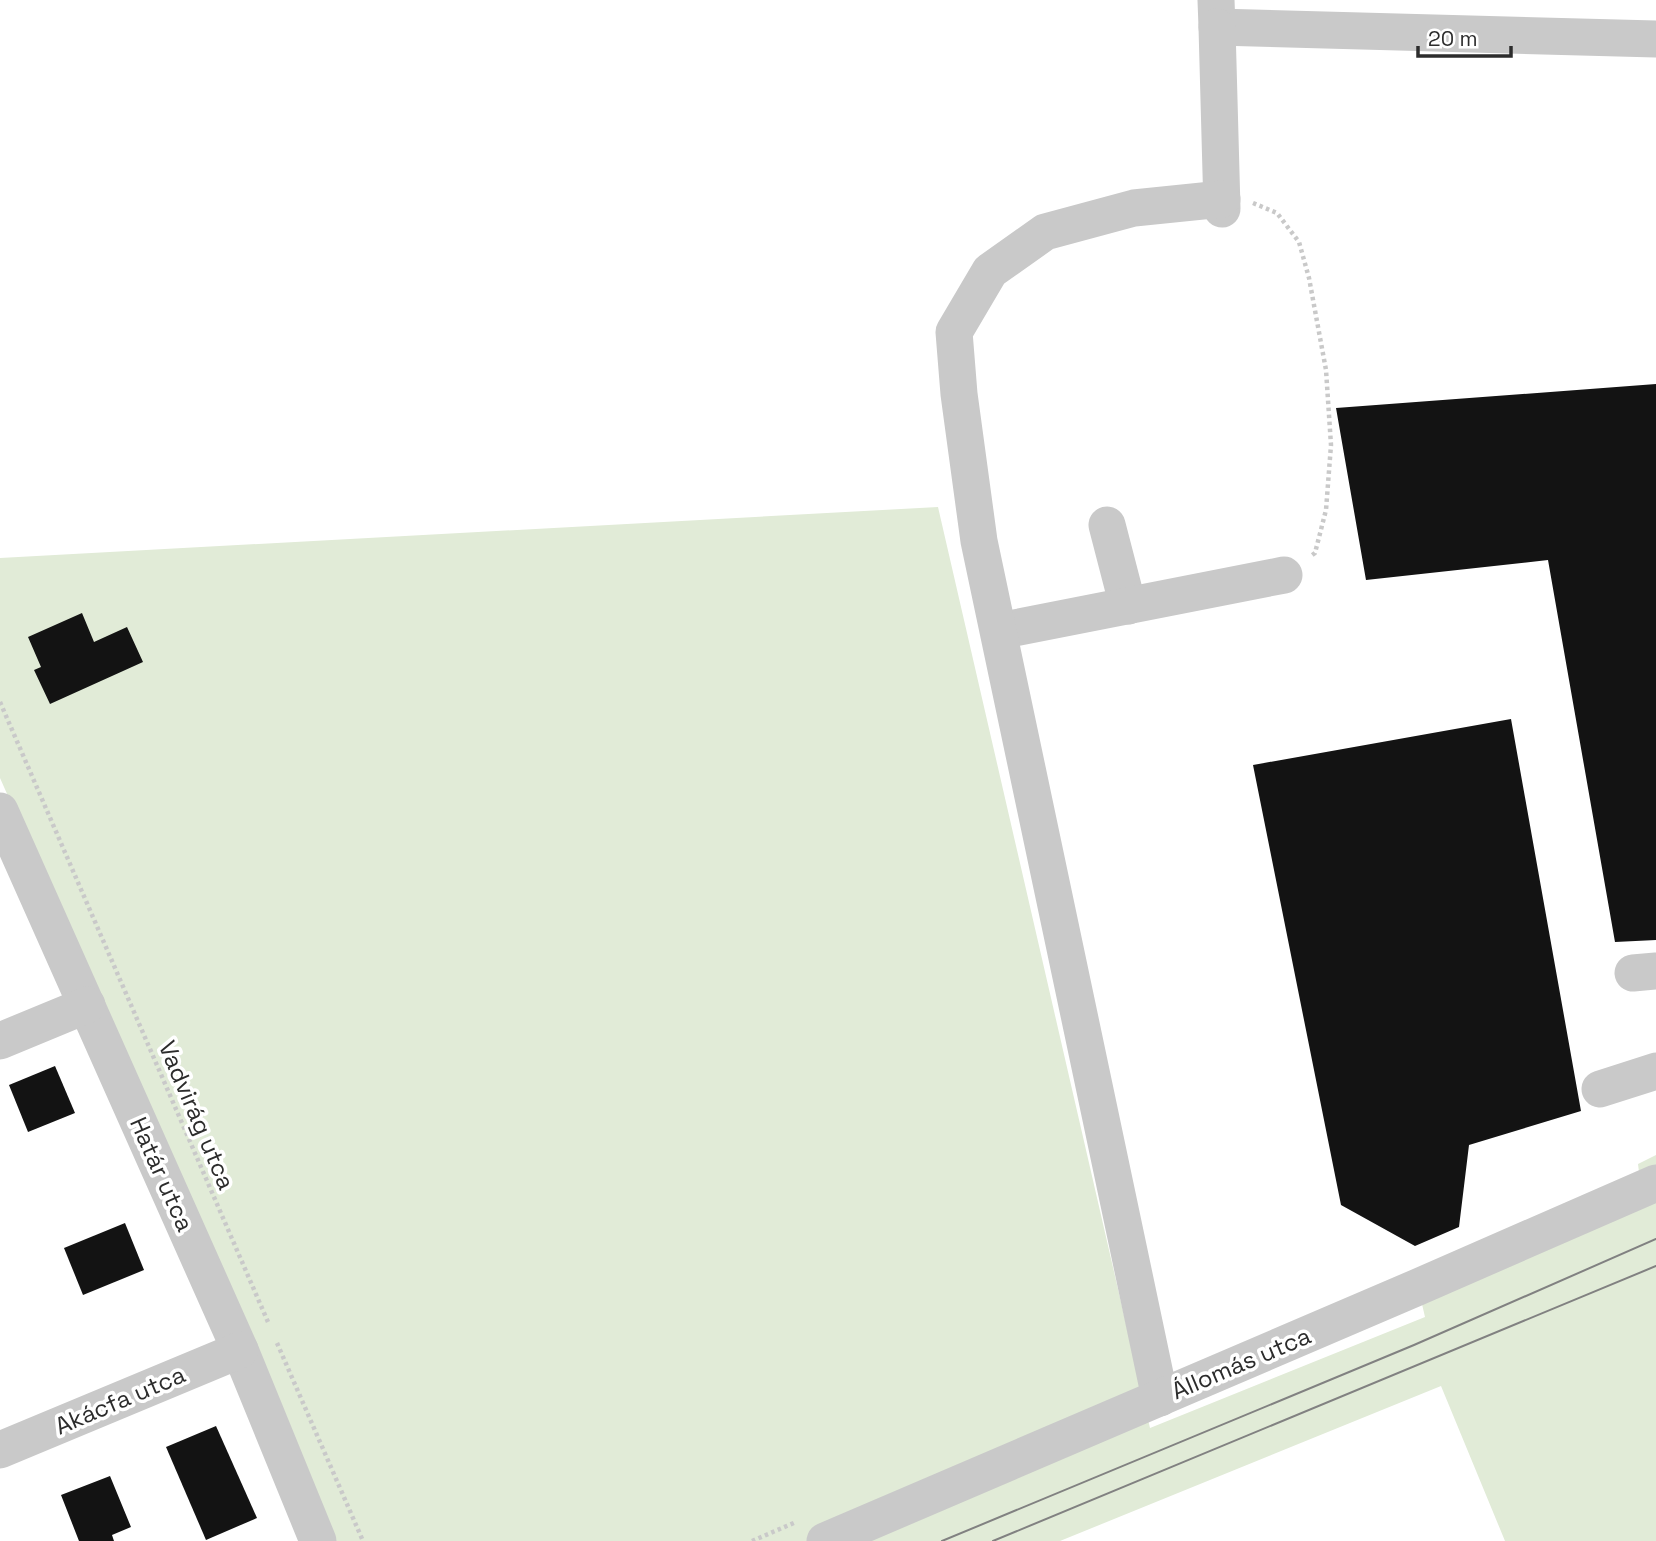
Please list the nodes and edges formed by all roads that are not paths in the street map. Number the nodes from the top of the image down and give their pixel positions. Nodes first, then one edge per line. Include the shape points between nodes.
1 (1216, 14) edge
2 (1656, 39) edge
3 (1107, 525) dead end
4 (1284, 575) road end
5 (1128, 606) junction
6 (999, 631) junction
7 (0, 811) edge
8 (87, 1005) junction
9 (0, 1041) edge
10 (1656, 1071) edge
11 (1600, 1089) dead end
12 (1656, 1183) edge
13 (240, 1350) junction
14 (1160, 1398) junction
15 (0, 1450) edge
16 (318, 1541) edge
17 (825, 1541) edge

1 - 2 street
1 - 6 street via 1222,204 1134,208 1045,232 990,271 954,332 979,541
3 - 5 street
4 - 5 street
5 - 6 street
6 - 14 street
7 - 8 street, Határ utca
8 - 9 street
8 - 13 street, Határ utca
10 - 11 street
12 - 14 street, Állomás utca
13 - 15 street, Akácfa utca
13 - 16 street, Határ utca
14 - 17 street, Állomás utca

